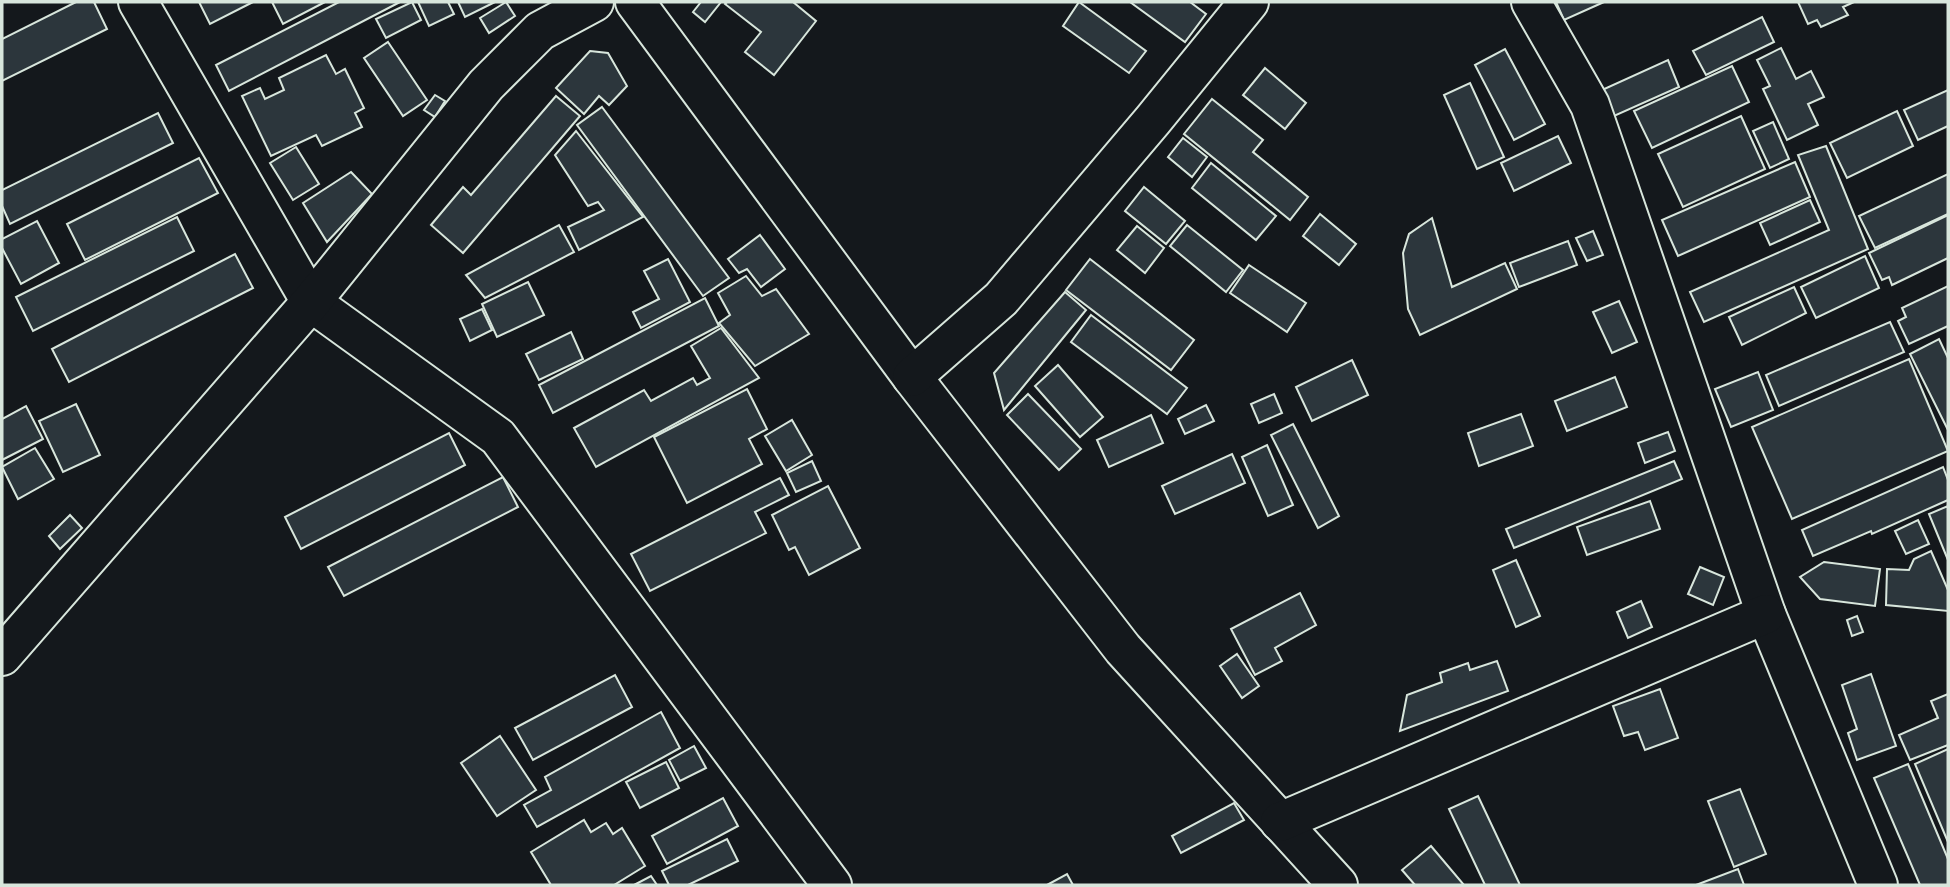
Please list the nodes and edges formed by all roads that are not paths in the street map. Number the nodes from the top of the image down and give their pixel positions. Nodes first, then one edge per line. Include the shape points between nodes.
1 (138, 2) edge
2 (594, 2) edge
3 (635, 2) edge
4 (1250, 2) edge
5 (1531, 2) edge
6 (311, 302) junction
7 (912, 377) junction
8 (1766, 614) junction
9 (2, 656) edge
10 (1280, 822) junction
11 (832, 885) edge
12 (1338, 885) edge
13 (1878, 885) edge

1 - 6 street
2 - 6 street via 540,32 486,85
3 - 7 street
4 - 7 street via 1001,299
5 - 8 street via 1590,106
6 - 9 street
6 - 11 street via 498,437
7 - 10 street via 1123,649
8 - 10 street
8 - 13 street
10 - 12 street

